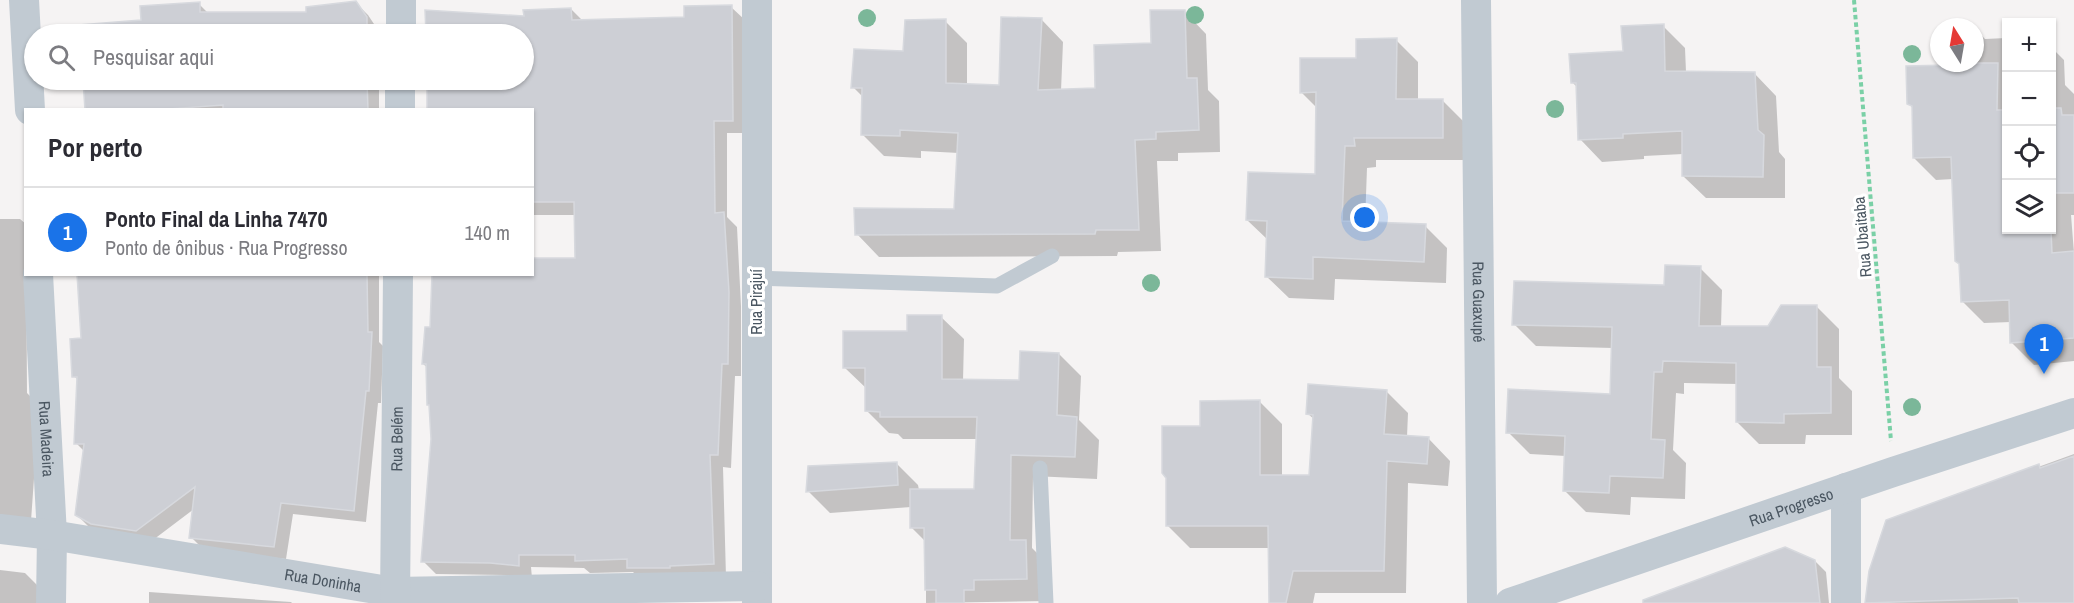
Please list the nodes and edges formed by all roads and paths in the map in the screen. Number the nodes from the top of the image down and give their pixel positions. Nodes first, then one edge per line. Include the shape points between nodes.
1 (24, 0) edge
2 (401, 0) edge
3 (757, 0) edge
4 (1476, 0) edge
5 (1854, 0) edge
6 (25, 24) edge
7 (400, 24) edge
8 (29, 90) edge
9 (400, 90) edge
10 (30, 108) edge
11 (400, 108) edge
12 (1052, 256) dead end
13 (38, 276) edge
14 (398, 276) edge
15 (756, 278) junction
16 (2074, 413) edge
17 (1040, 468) dead end
18 (1893, 472) junction
19 (1846, 488) junction
20 (0, 529) edge
21 (52, 535) junction
22 (757, 595) edge
23 (395, 598) edge
24 (51, 603) edge
25 (1046, 603) edge
26 (1482, 603) edge
27 (1510, 603) edge
28 (1846, 603) edge

1 - 6 street
2 - 7 street
3 - 15 street, Rua Pirajuí
4 - 26 street, Rua Guaxupé
5 - 18 path, Rua Ubaitaba
8 - 10 street
9 - 11 street
12 - 15 lane via 997,286
13 - 21 street, Rua Madeira
14 - 23 street, Rua Belém
15 - 22 street, Rua Pirajuí
16 - 18 street, Rua Progresso
17 - 25 lane
18 - 19 street, Rua Progresso
19 - 27 street, Rua Progresso
19 - 28 street
20 - 21 street, Rua Doninha
21 - 23 street, Rua Doninha
21 - 24 street, Rua Madeira
22 - 23 street, Rua Doninha

